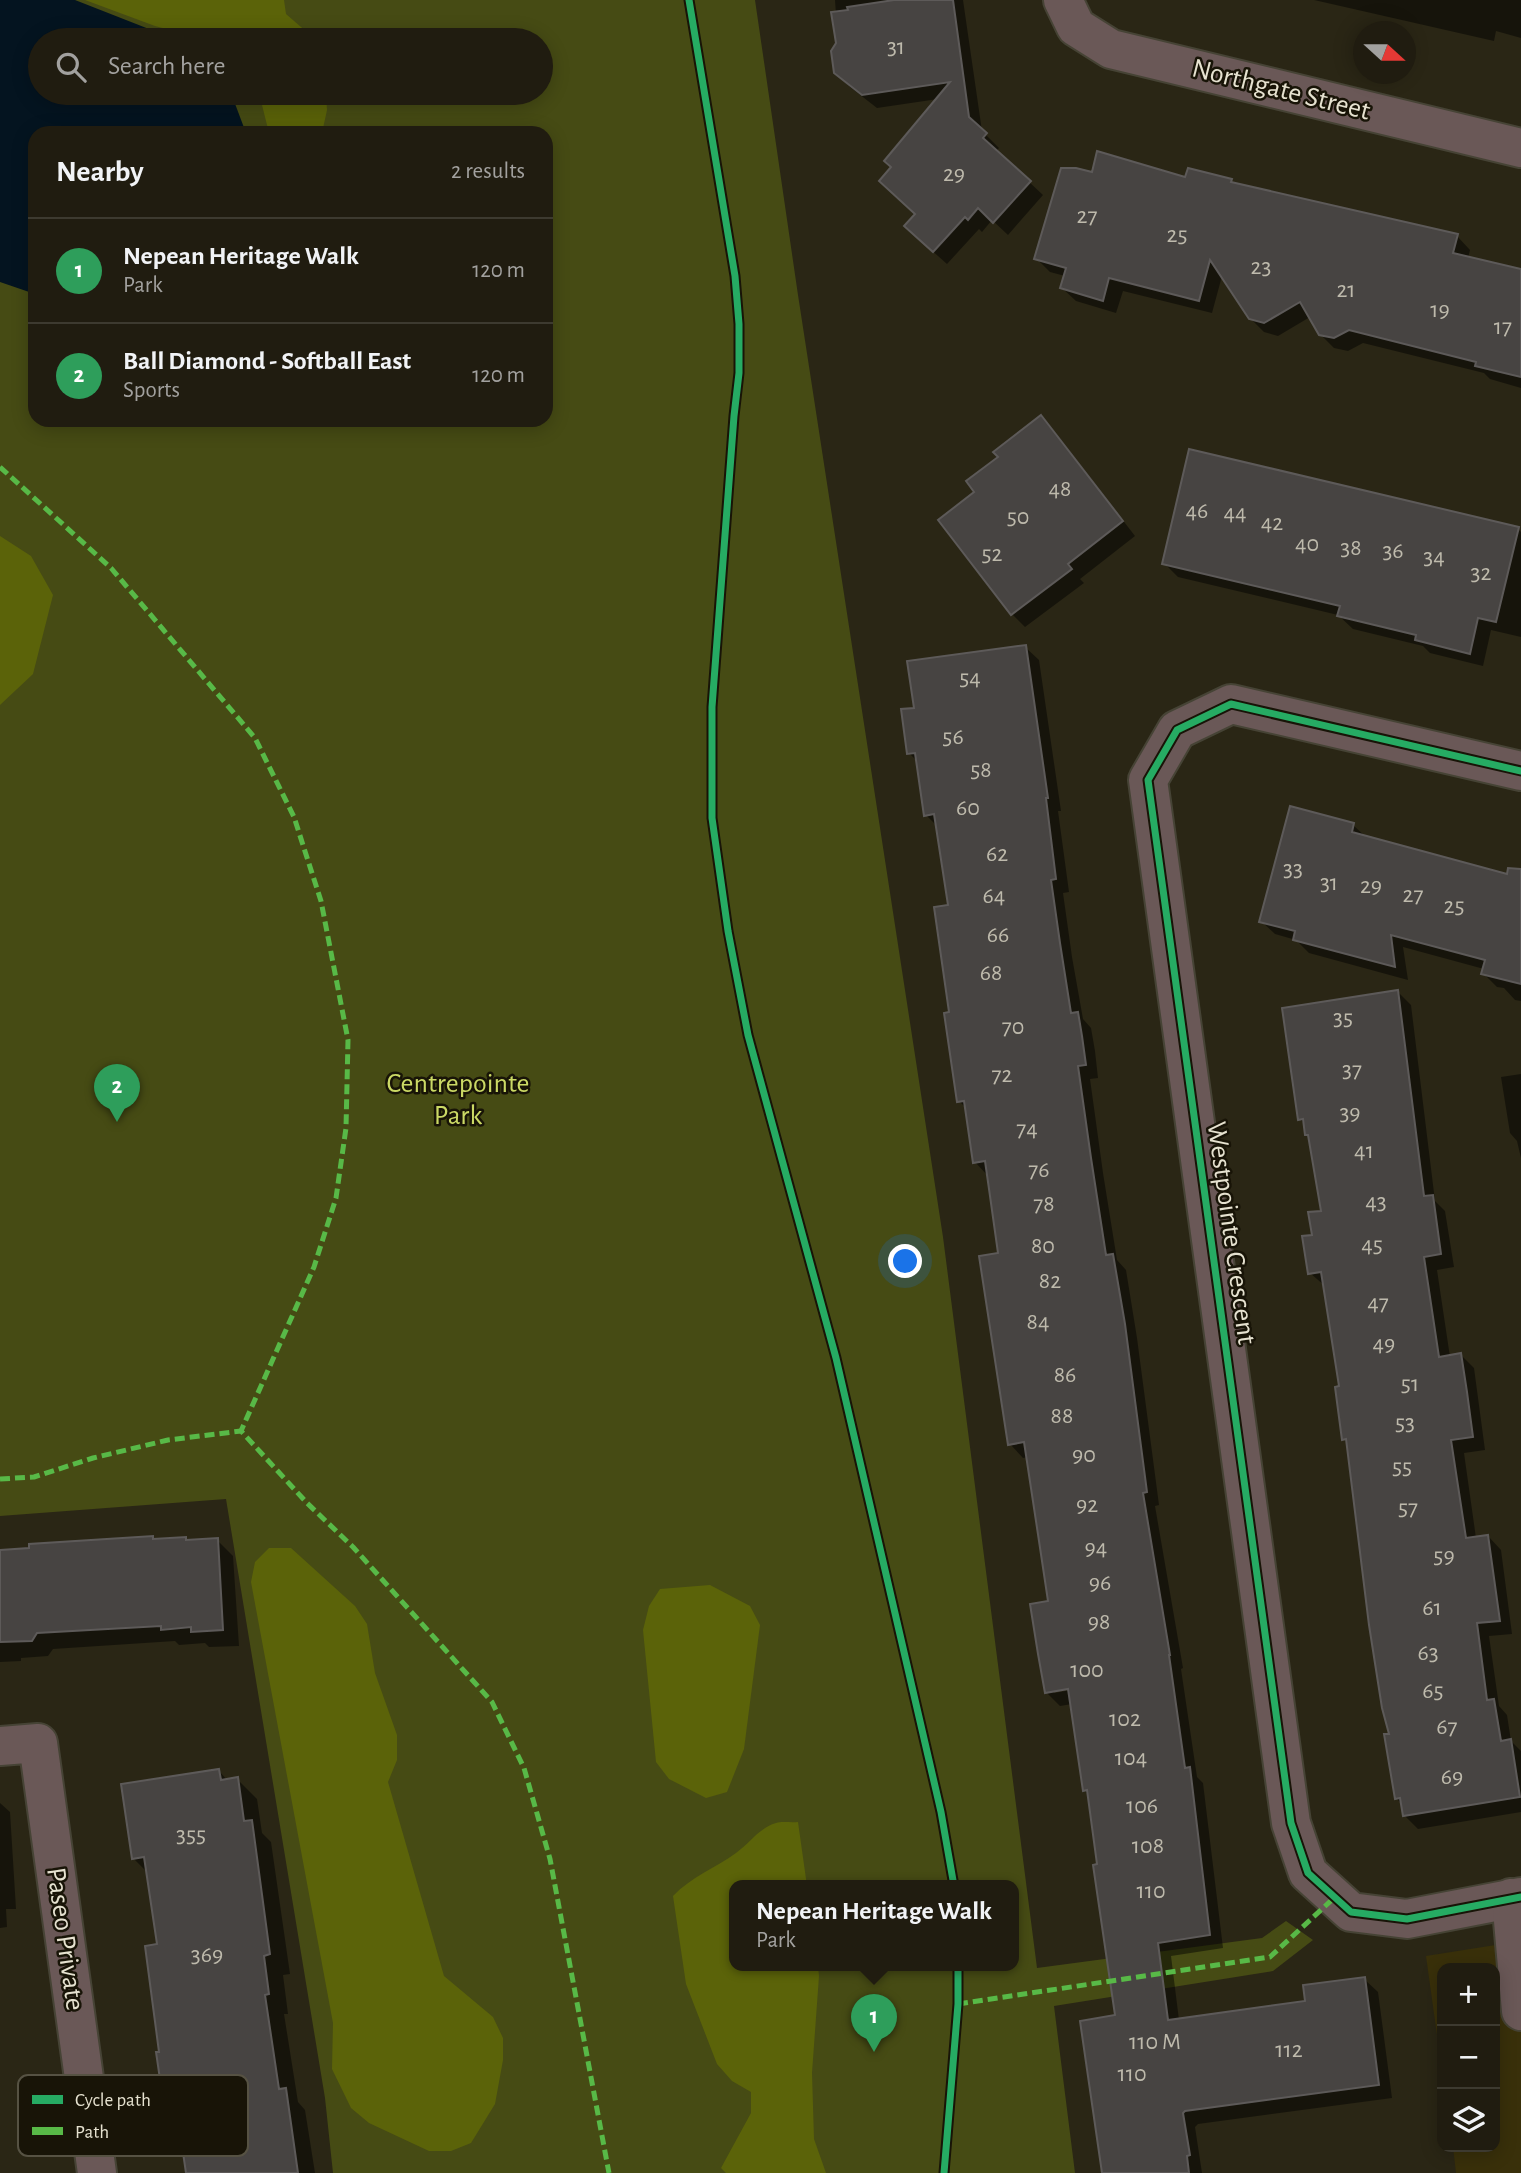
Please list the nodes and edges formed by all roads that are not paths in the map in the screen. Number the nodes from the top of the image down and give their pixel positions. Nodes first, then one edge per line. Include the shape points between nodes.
1 (1063, 0) edge
2 (1521, 148) edge
3 (1521, 771) edge
4 (0, 1746) edge
5 (1516, 1898) edge
6 (1521, 2011) edge
7 (84, 2075) edge

1 - 2 street, Northgate Street via 1076,27 1111,49
3 - 5 street, Westpointe Crescent via 1231,704 1177,730 1148,780 1291,1823 1308,1874 1351,1912 1407,1919
4 - 7 street, Paseo Private via 38,1743
5 - 6 street

